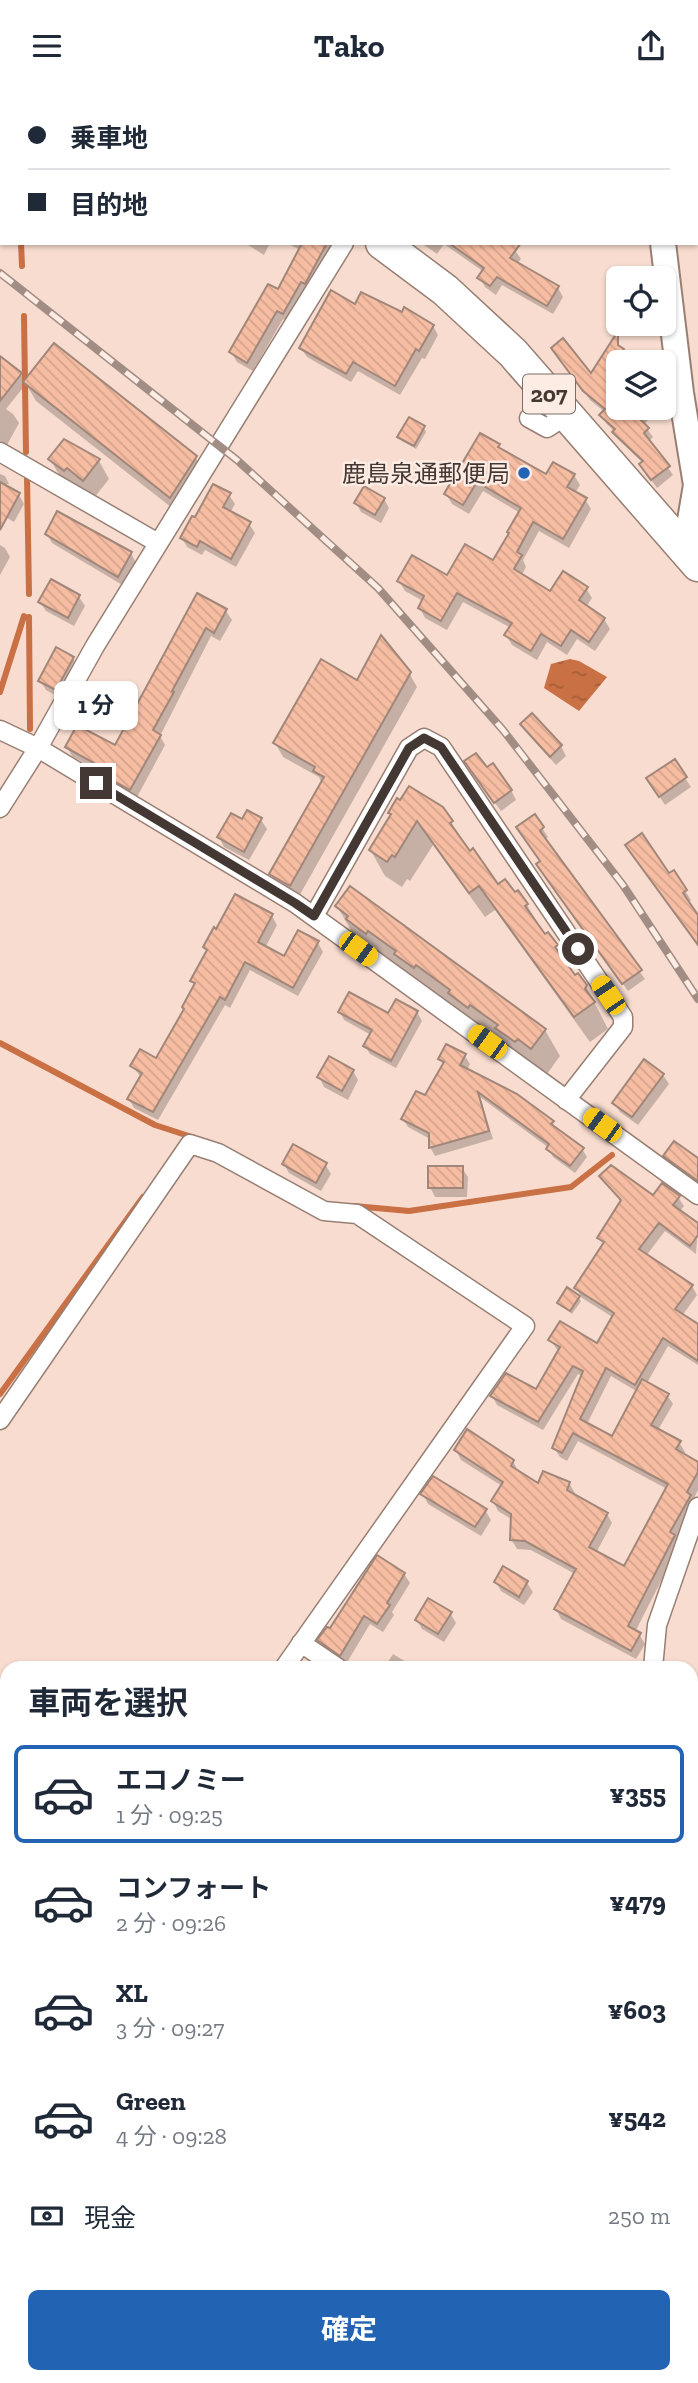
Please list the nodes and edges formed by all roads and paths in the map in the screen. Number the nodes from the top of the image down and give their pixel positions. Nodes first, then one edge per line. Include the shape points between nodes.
1 (343, 245) edge
2 (385, 245) edge
3 (663, 245) edge
4 (567, 415) junction
5 (529, 418) dead end
6 (0, 452) edge
7 (158, 544) junction
8 (694, 555) edge
9 (0, 730) edge
10 (38, 748) junction
11 (0, 808) edge
12 (314, 916) junction
13 (566, 1100) junction
14 (698, 1195) edge
15 (0, 1420) edge
16 (698, 1507) edge
17 (301, 1643) junction
18 (289, 1661) edge
19 (328, 1661) edge
20 (654, 1661) edge

1 - 7 street
2 - 4 highway, 207 via 455,299 513,353
3 - 8 main road via 696,485
4 - 5 street via 547,428
4 - 8 highway, 207
6 - 7 street
7 - 10 street
9 - 10 street
10 - 11 street
10 - 12 street
12 - 13 street
12 - 13 street via 409,748 424,738 441,747 623,1017 623,1027
13 - 14 street
15 - 17 street via 190,1144 218,1153 324,1211 357,1214 525,1327
16 - 20 street via 657,1625
17 - 18 street
17 - 19 street

